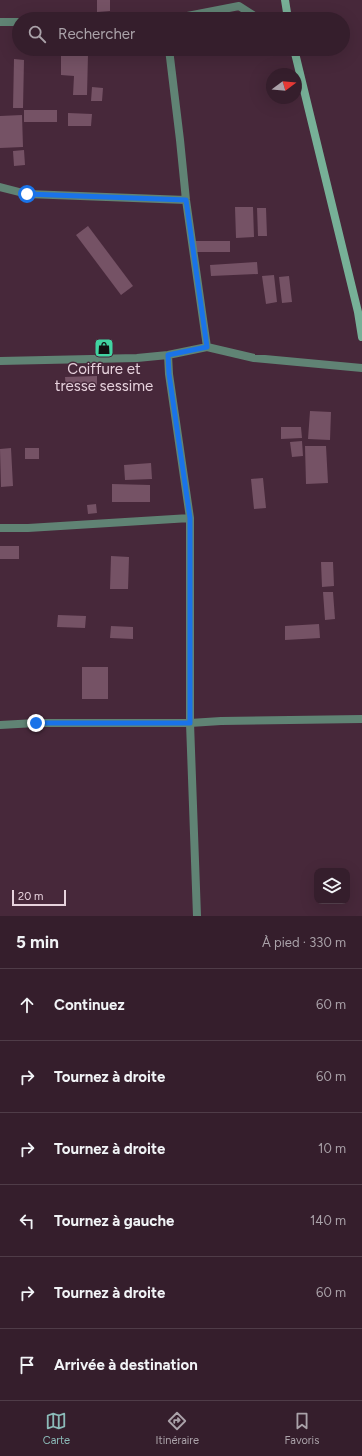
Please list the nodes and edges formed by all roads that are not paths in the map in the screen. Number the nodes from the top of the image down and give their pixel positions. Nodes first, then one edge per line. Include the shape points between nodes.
1 (285, 0) edge
2 (208, 12) edge
3 (248, 12) edge
4 (287, 12) edge
5 (0, 22) edge
6 (12, 22) edge
7 (170, 56) edge
8 (296, 56) edge
9 (0, 187) edge
10 (186, 200) junction
11 (360, 312) edge
12 (362, 337) edge
13 (207, 347) junction
14 (168, 355) junction
15 (0, 361) edge
16 (362, 368) edge
17 (190, 518) junction
18 (0, 528) edge
19 (362, 718) edge
20 (190, 723) junction
21 (0, 725) edge
22 (197, 916) edge

1 - 4 street
2 - 3 street via 239,6
5 - 6 street
7 - 10 street
8 - 11 street
9 - 10 street via 27,194
10 - 13 street
11 - 12 street
13 - 14 street
13 - 16 street via 254,358
14 - 15 street
14 - 17 street
17 - 18 street
17 - 20 street
19 - 20 street
20 - 21 street
20 - 22 street

